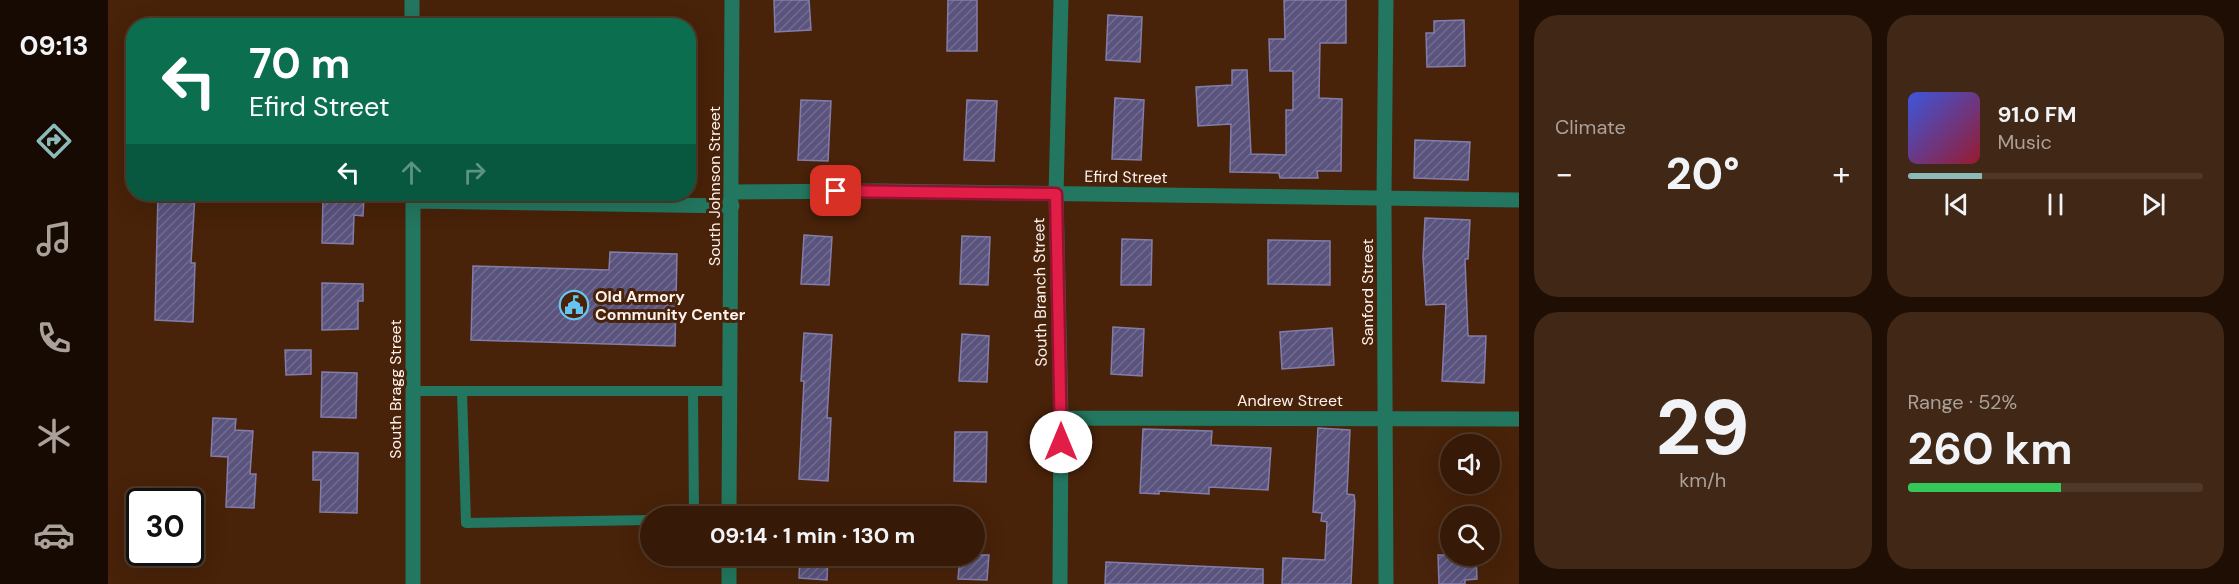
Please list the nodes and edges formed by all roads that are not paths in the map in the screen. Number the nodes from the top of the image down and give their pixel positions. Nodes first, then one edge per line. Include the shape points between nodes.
1 (412, 0) edge
2 (732, 0) edge
3 (1061, 0) edge
4 (1386, 0) edge
5 (412, 18) edge
6 (1056, 194) junction
7 (1384, 198) junction
8 (696, 199) edge
9 (732, 199) junction
10 (1519, 200) edge
11 (413, 201) edge
12 (413, 391) junction
13 (462, 391) junction
14 (693, 391) junction
15 (730, 391) junction
16 (1061, 418) junction
17 (1386, 418) junction
18 (1519, 419) edge
19 (694, 506) edge
20 (729, 506) edge
21 (640, 520) edge
22 (729, 566) edge
23 (413, 584) edge
24 (729, 584) edge
25 (1060, 584) edge
26 (1386, 584) edge

1 - 5 street
2 - 9 street, South Johnson Street
3 - 6 street, South Branch Street
4 - 7 street, Sanford Street
6 - 7 street, Efird Street
6 - 9 street, Efird Street
6 - 16 street, South Branch Street
7 - 10 street, Efird Street
7 - 17 street, Sanford Street
8 - 9 street, Efird Street
9 - 15 street, South Johnson Street
11 - 12 street, South Bragg Street
12 - 13 lane
12 - 23 street, South Bragg Street
13 - 14 lane
13 - 21 lane via 466,523
14 - 15 lane
14 - 19 lane
15 - 20 street, South Johnson Street
16 - 17 street, Andrew Street
16 - 25 street, South Branch Street
17 - 18 street, Andrew Street
17 - 26 street, Sanford Street
22 - 24 street

